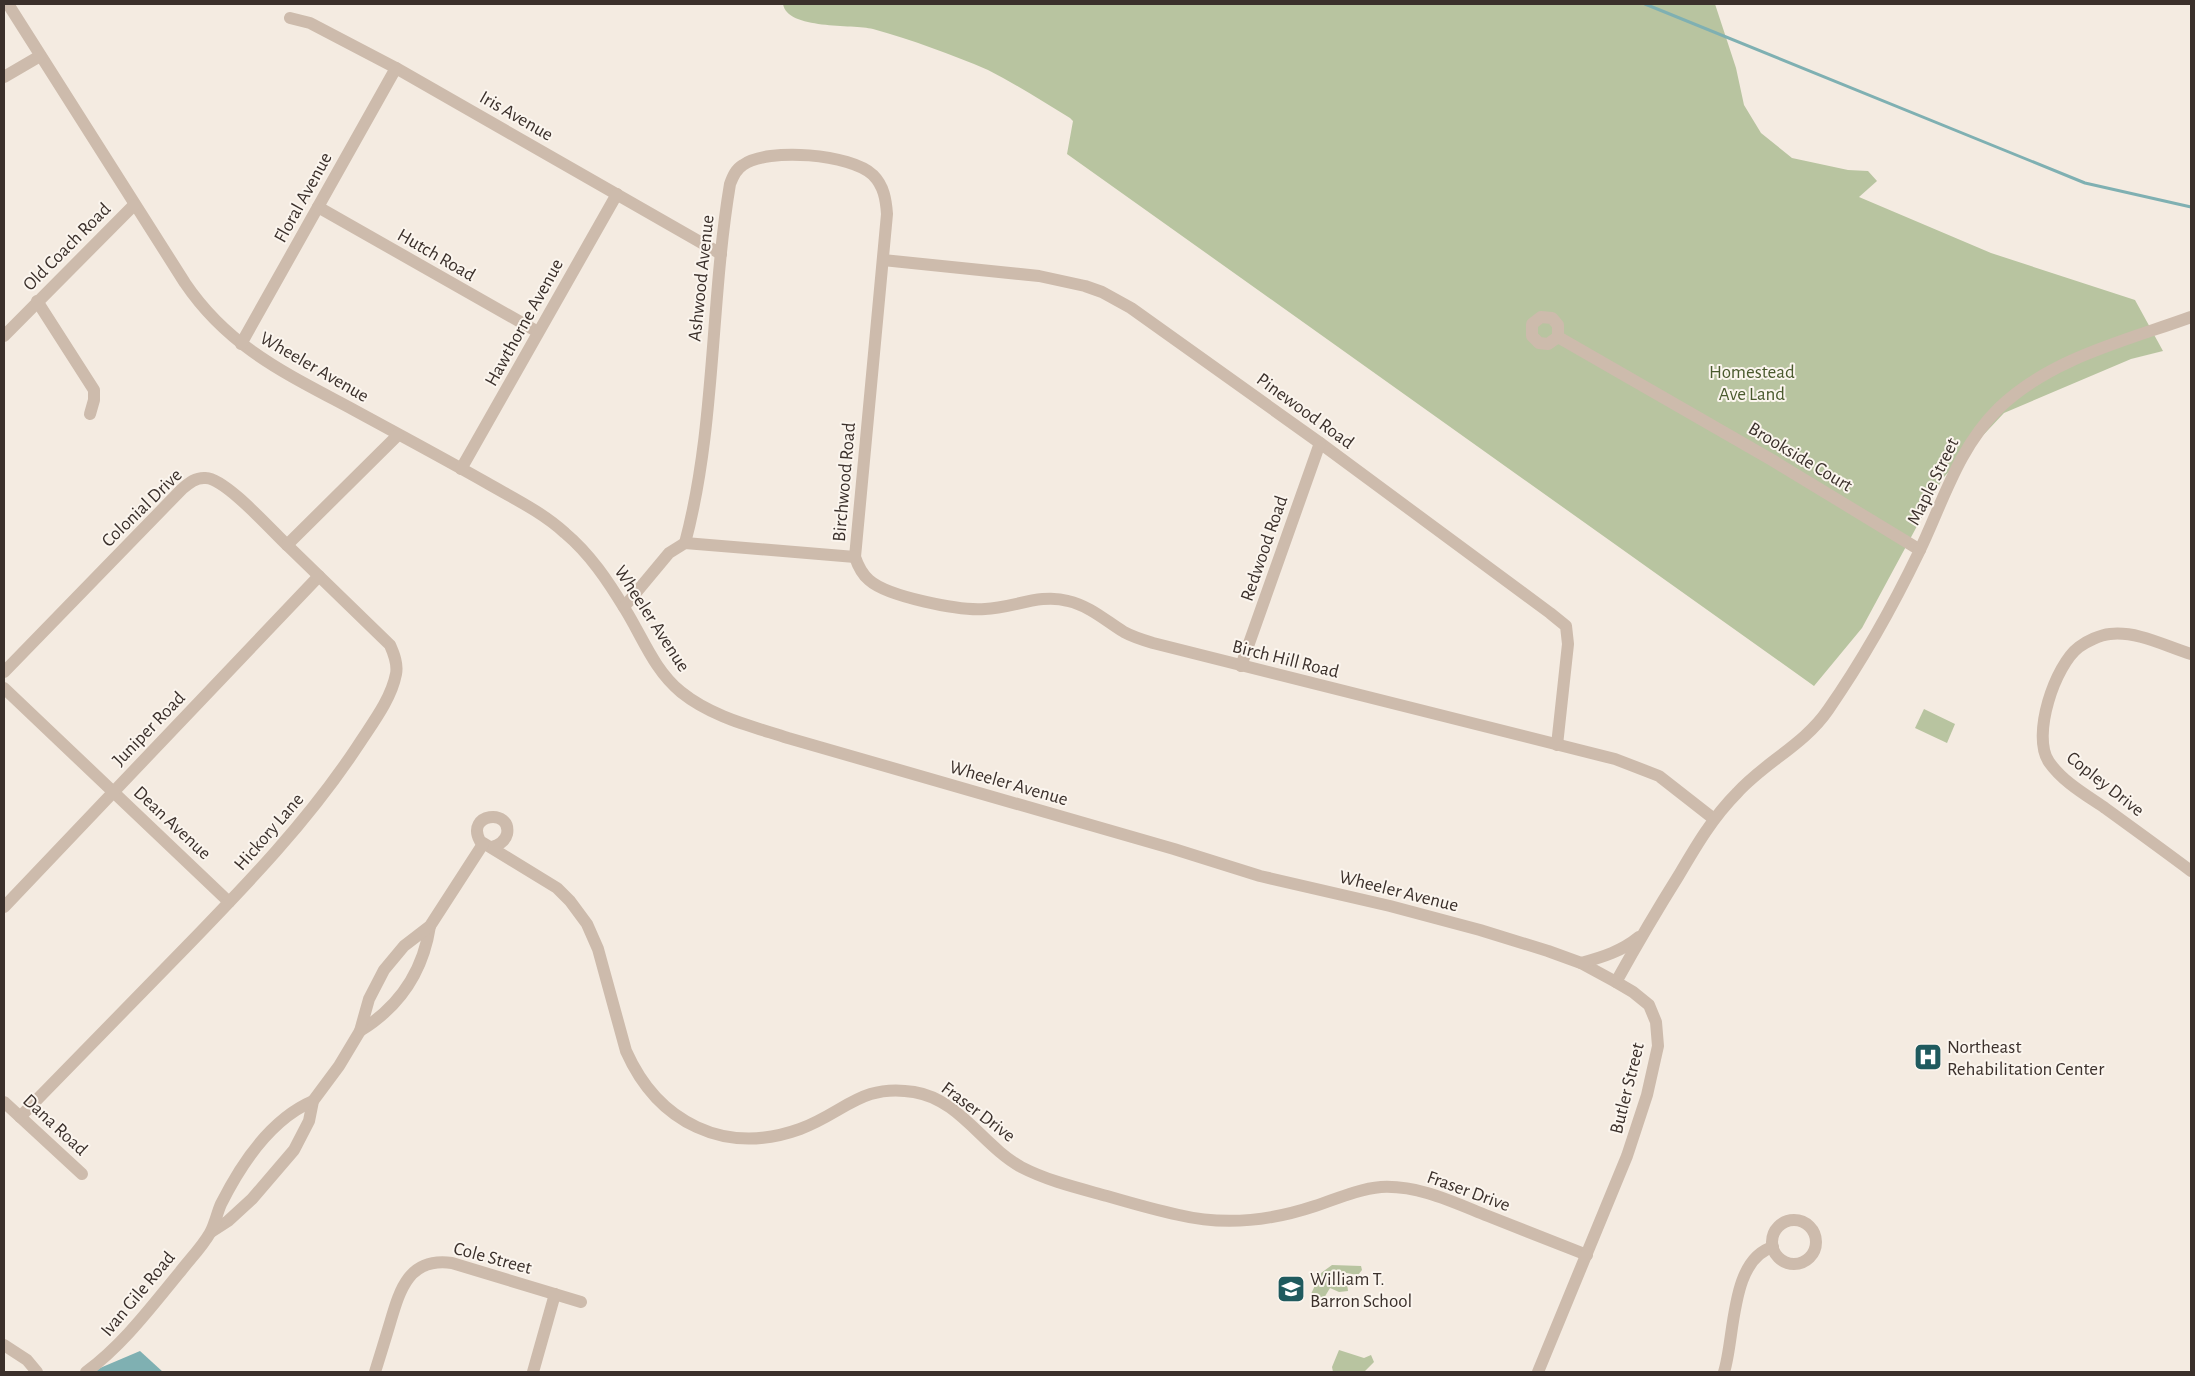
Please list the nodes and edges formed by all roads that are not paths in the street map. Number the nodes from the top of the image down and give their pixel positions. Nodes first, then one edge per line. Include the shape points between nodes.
1 (8, 4) edge
2 (290, 18) dead end
3 (40, 56) junction
4 (396, 68) junction
5 (4, 77) edge
6 (880, 183) joint
7 (616, 194) junction
8 (134, 205) junction
9 (318, 207) junction
10 (721, 254) junction
11 (884, 260) junction
12 (37, 301) junction
13 (2191, 316) edge
14 (538, 332) junction
15 (4, 336) edge
16 (1558, 337) dead end
17 (240, 344) junction
18 (90, 414) dead end
19 (398, 435) junction
20 (1320, 443) junction
21 (461, 469) junction
22 (684, 543) junction
23 (287, 545) junction
24 (1920, 550) junction
25 (855, 557) junction
26 (319, 576) junction
27 (624, 607) junction
28 (2191, 654) edge
29 (1241, 666) junction
30 (4, 672) edge
31 (4, 688) edge
32 (1557, 745) junction
33 (113, 792) junction
34 (1714, 819) junction
35 (488, 845) joint
36 (2191, 871) edge
37 (229, 902) junction
38 (4, 907) edge
39 (430, 926) junction
40 (1643, 934) junction
41 (1581, 963) junction
42 (1616, 982) junction
43 (360, 1031) junction
44 (313, 1101) junction
45 (4, 1102) edge
46 (20, 1117) junction
47 (82, 1174) dead end
48 (210, 1232) junction
49 (1773, 1247) dead end
50 (1587, 1255) junction
51 (555, 1294) junction
52 (581, 1302) dead end
53 (4, 1345) edge
54 (37, 1372) edge
55 (86, 1372) edge
56 (375, 1372) edge
57 (533, 1372) edge
58 (1538, 1372) edge
59 (1724, 1372) edge

1 - 3 street, Wheeler Avenue
2 - 4 street, Iris Avenue via 310,23
3 - 5 street
3 - 8 street, Wheeler Avenue
4 - 7 street, Iris Avenue
4 - 9 street, Floral Avenue
6 - 10 street, Ashwood Avenue via 861,167 817,157 794,154 753,160 739,169 730,184
6 - 11 street, Birchwood Road via 887,214
7 - 10 street, Iris Avenue
7 - 14 street, Hawthorne Avenue
8 - 12 street, Old Coach Road
8 - 17 street, Wheeler Avenue via 198,302
9 - 14 street, Hutch Road
9 - 17 street, Floral Avenue
10 - 22 street, Ashwood Avenue via 697,493
11 - 20 street, Pinewood Road via 1039,276 1102,292 1145,318
11 - 25 street, Birchwood Road
12 - 15 street, Old Coach Road
12 - 18 street via 94,390
13 - 24 street, Maple Street via 2065,362 2013,395 1984,424 1964,453
14 - 21 street, Hawthorne Avenue
16 - 24 street, Brookside Court via 1772,460
17 - 19 street, Wheeler Avenue via 281,371
19 - 21 street, Wheeler Avenue
19 - 23 street
20 - 29 street, Redwood Road
20 - 32 street, Pinewood Road via 1566,626 1568,644
21 - 27 street, Wheeler Avenue via 564,532 590,557
22 - 25 street, Birchwood Road
22 - 27 street via 669,553
23 - 26 street, Hickory Lane
23 - 30 street, Colonial Drive via 224,484 206,478 193,481
24 - 34 street, Maple Street via 1876,632 1828,710 1806,737 1748,781
25 - 29 street, Birch Hill Road via 869,580 886,590 941,605 985,609 1043,599 1068,600 1139,638
26 - 33 street, Juniper Road
26 - 37 street, Hickory Lane via 390,645 396,662 394,681 373,722 324,794 268,862
27 - 41 street, Wheeler Avenue via 656,664 671,683 699,705 732,720 1260,876 1390,906 1548,950
28 - 36 street, Copley Drive via 2135,636 2110,634 2089,642 2078,648 2064,667 2042,721 2048,760 2056,771
29 - 32 street, Birch Hill Road
31 - 33 street, Dean Avenue
32 - 34 street, Birch Hill Road via 1648,771 1679,790
33 - 37 street, Dean Avenue
33 - 38 street, Juniper Road
34 - 40 street
35 - 39 street, Ivan Gile Road
35 - 50 street, Fraser Drive via 557,888 577,911 598,949 632,1066 661,1103 700,1129 734,1138 779,1136 808,1126 865,1094 901,1090 925,1094 946,1105 1018,1165 1034,1173 1061,1184 1176,1215 1222,1222 1246,1221 1292,1213 1363,1190 1396,1187 1433,1194
37 - 46 street, Hickory Lane
39 - 43 street, Ivan Gile Road via 404,946 384,970 368,999
39 - 43 street, Ivan Gile Road via 423,958 408,986 387,1011
40 - 41 street via 1611,954
40 - 42 street
41 - 42 street, Wheeler Avenue
42 - 50 street, Butler Street via 1649,1005 1656,1022 1658,1046 1637,1127
43 - 44 street, Ivan Gile Road
44 - 48 street, Ivan Gile Road via 286,1116 257,1148 225,1198
44 - 48 street, Ivan Gile Road via 304,1131 281,1167 237,1214
45 - 46 street, Dana Road
46 - 47 street, Dana Road
48 - 55 street, Ivan Gile Road via 118,1345
49 - 59 street via 1759,1253 1746,1273 1735,1306
50 - 58 street, Butler Street
51 - 52 street, Cole Street
51 - 56 street, Cole Street via 452,1263 433,1262 408,1277 398,1295
51 - 57 street
53 - 54 street via 27,1360

